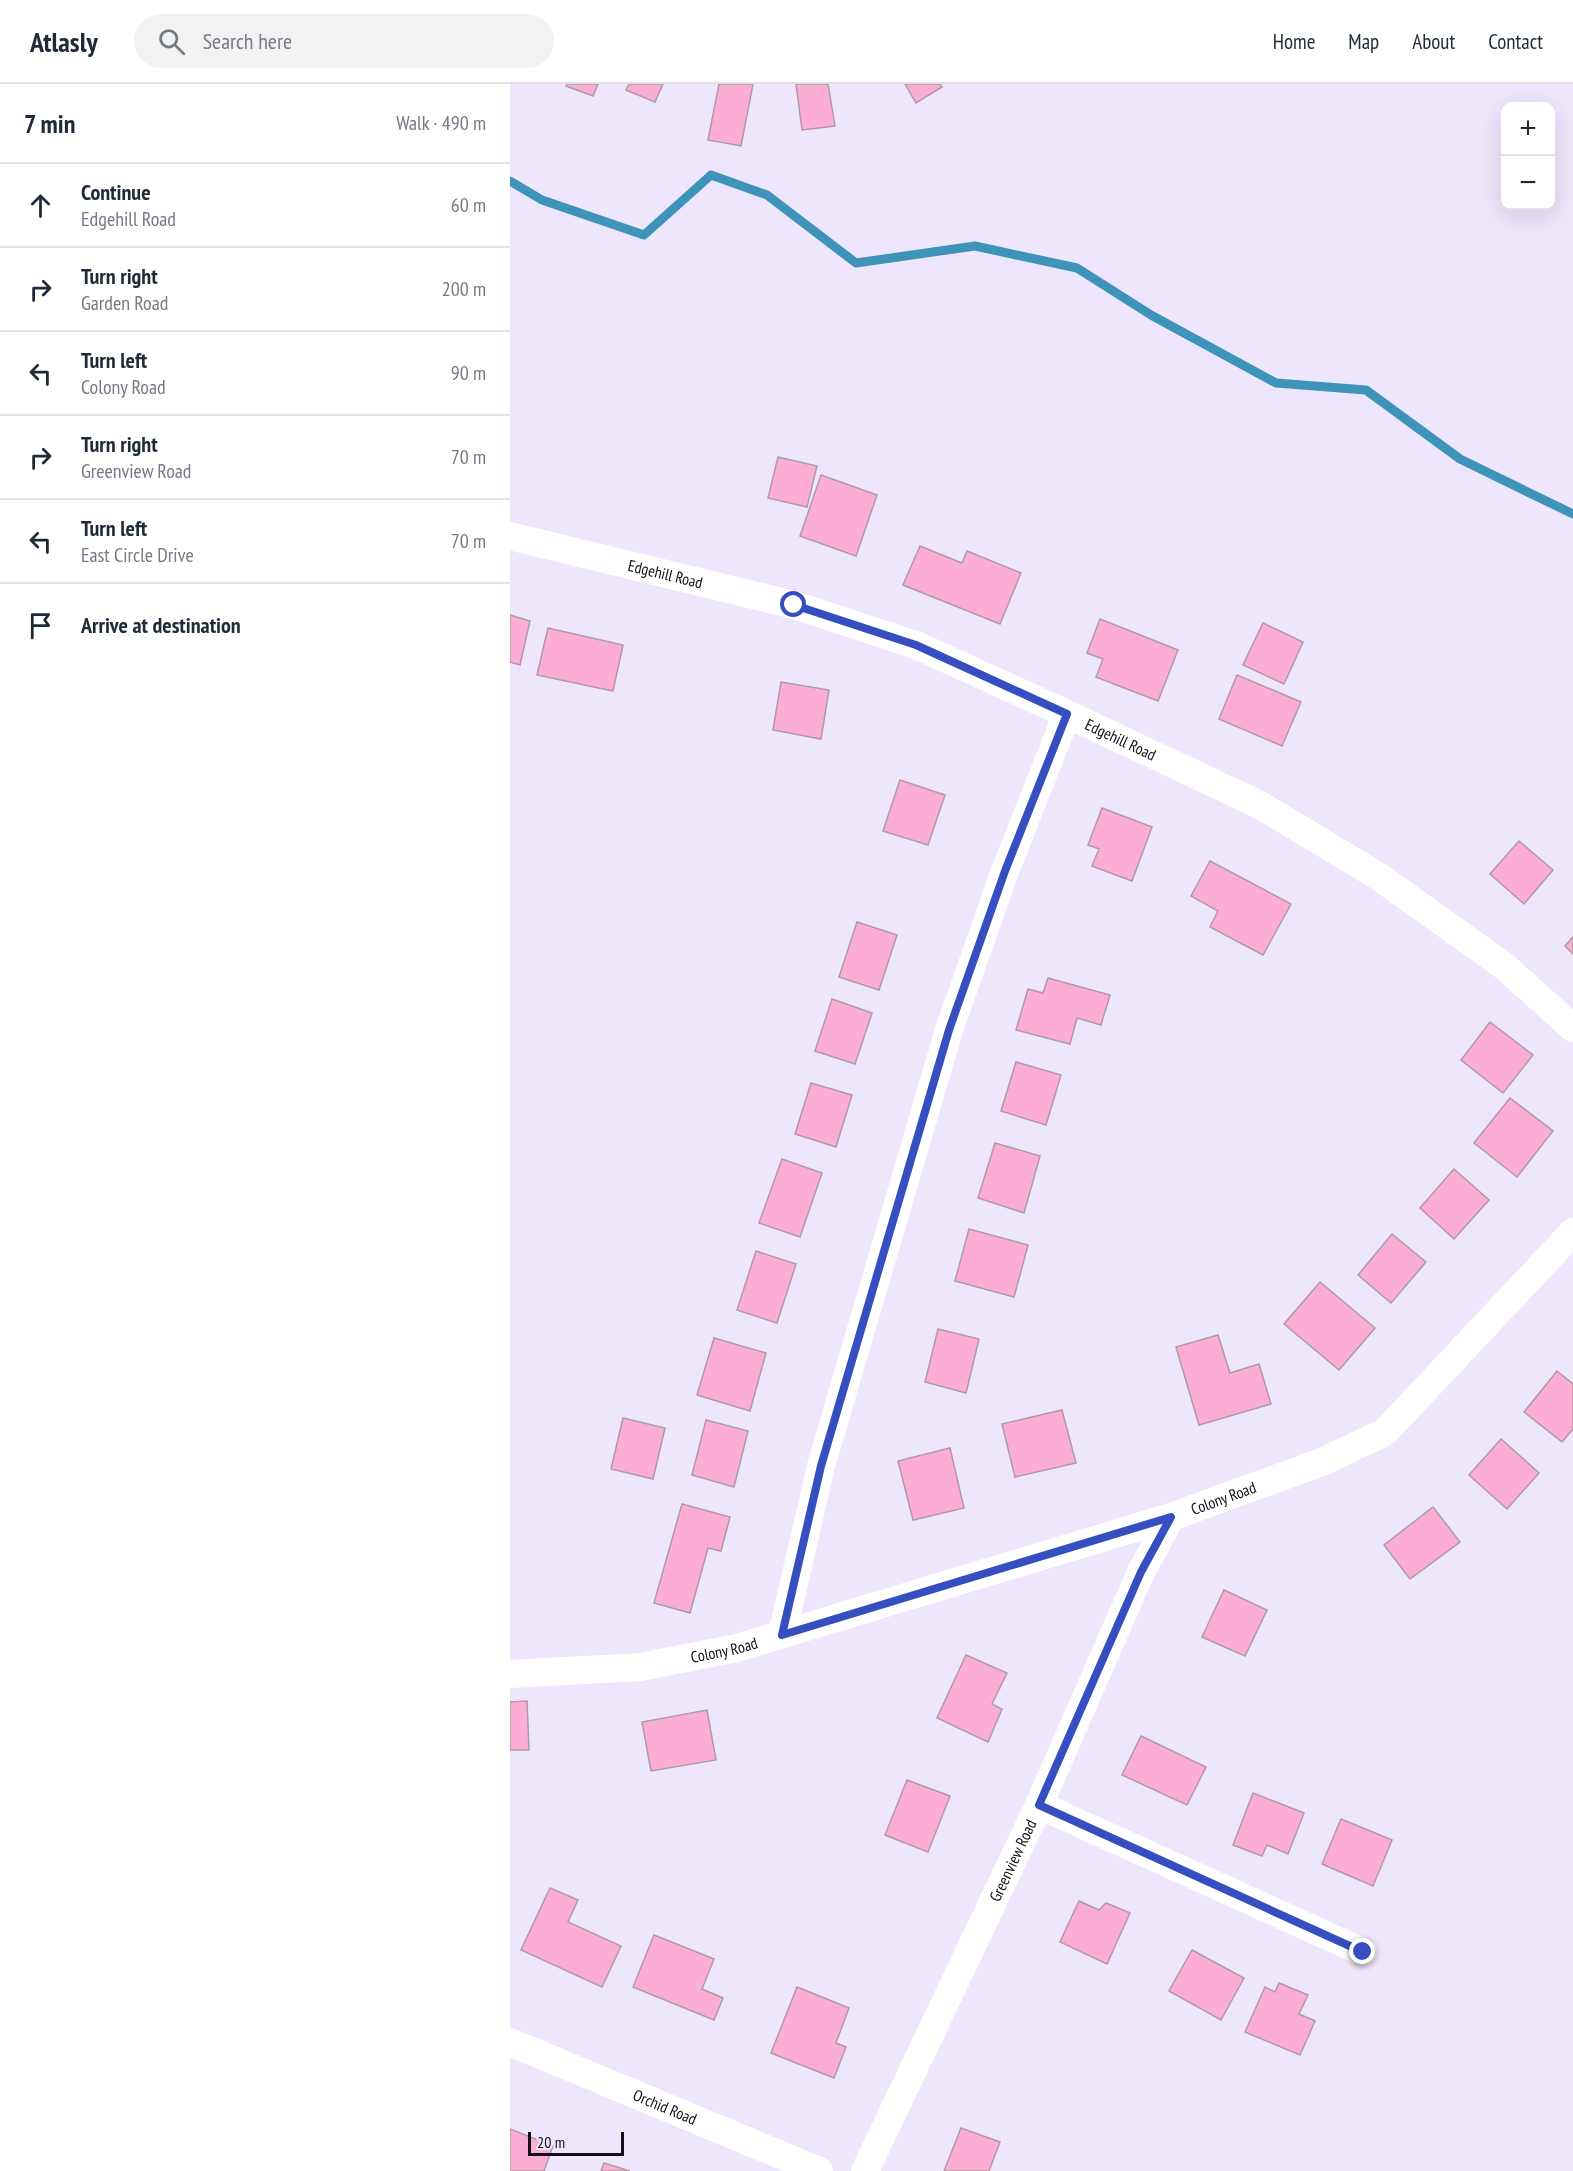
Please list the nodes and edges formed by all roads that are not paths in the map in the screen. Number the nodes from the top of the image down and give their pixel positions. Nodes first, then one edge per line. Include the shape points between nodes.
1 (510, 536) edge
2 (1067, 714) junction
3 (1573, 1028) edge
4 (1573, 1232) edge
5 (1171, 1517) junction
6 (782, 1635) junction
7 (510, 1674) edge
8 (1039, 1805) junction
9 (1363, 1952) dead end
10 (510, 2042) edge
11 (819, 2171) edge
12 (865, 2171) edge

1 - 2 street, Edgehill Road via 794,605 916,645
2 - 3 street, Edgehill Road via 1260,805 1378,876 1504,966
2 - 6 street via 1005,871 949,1030 821,1466
4 - 5 street, Colony Road via 1385,1432 1322,1462
5 - 6 street, Colony Road
5 - 8 street, Greenview Road via 1141,1572
6 - 7 street, Colony Road via 640,1667
8 - 9 street
8 - 12 street, Greenview Road
10 - 11 street, Orchid Road

